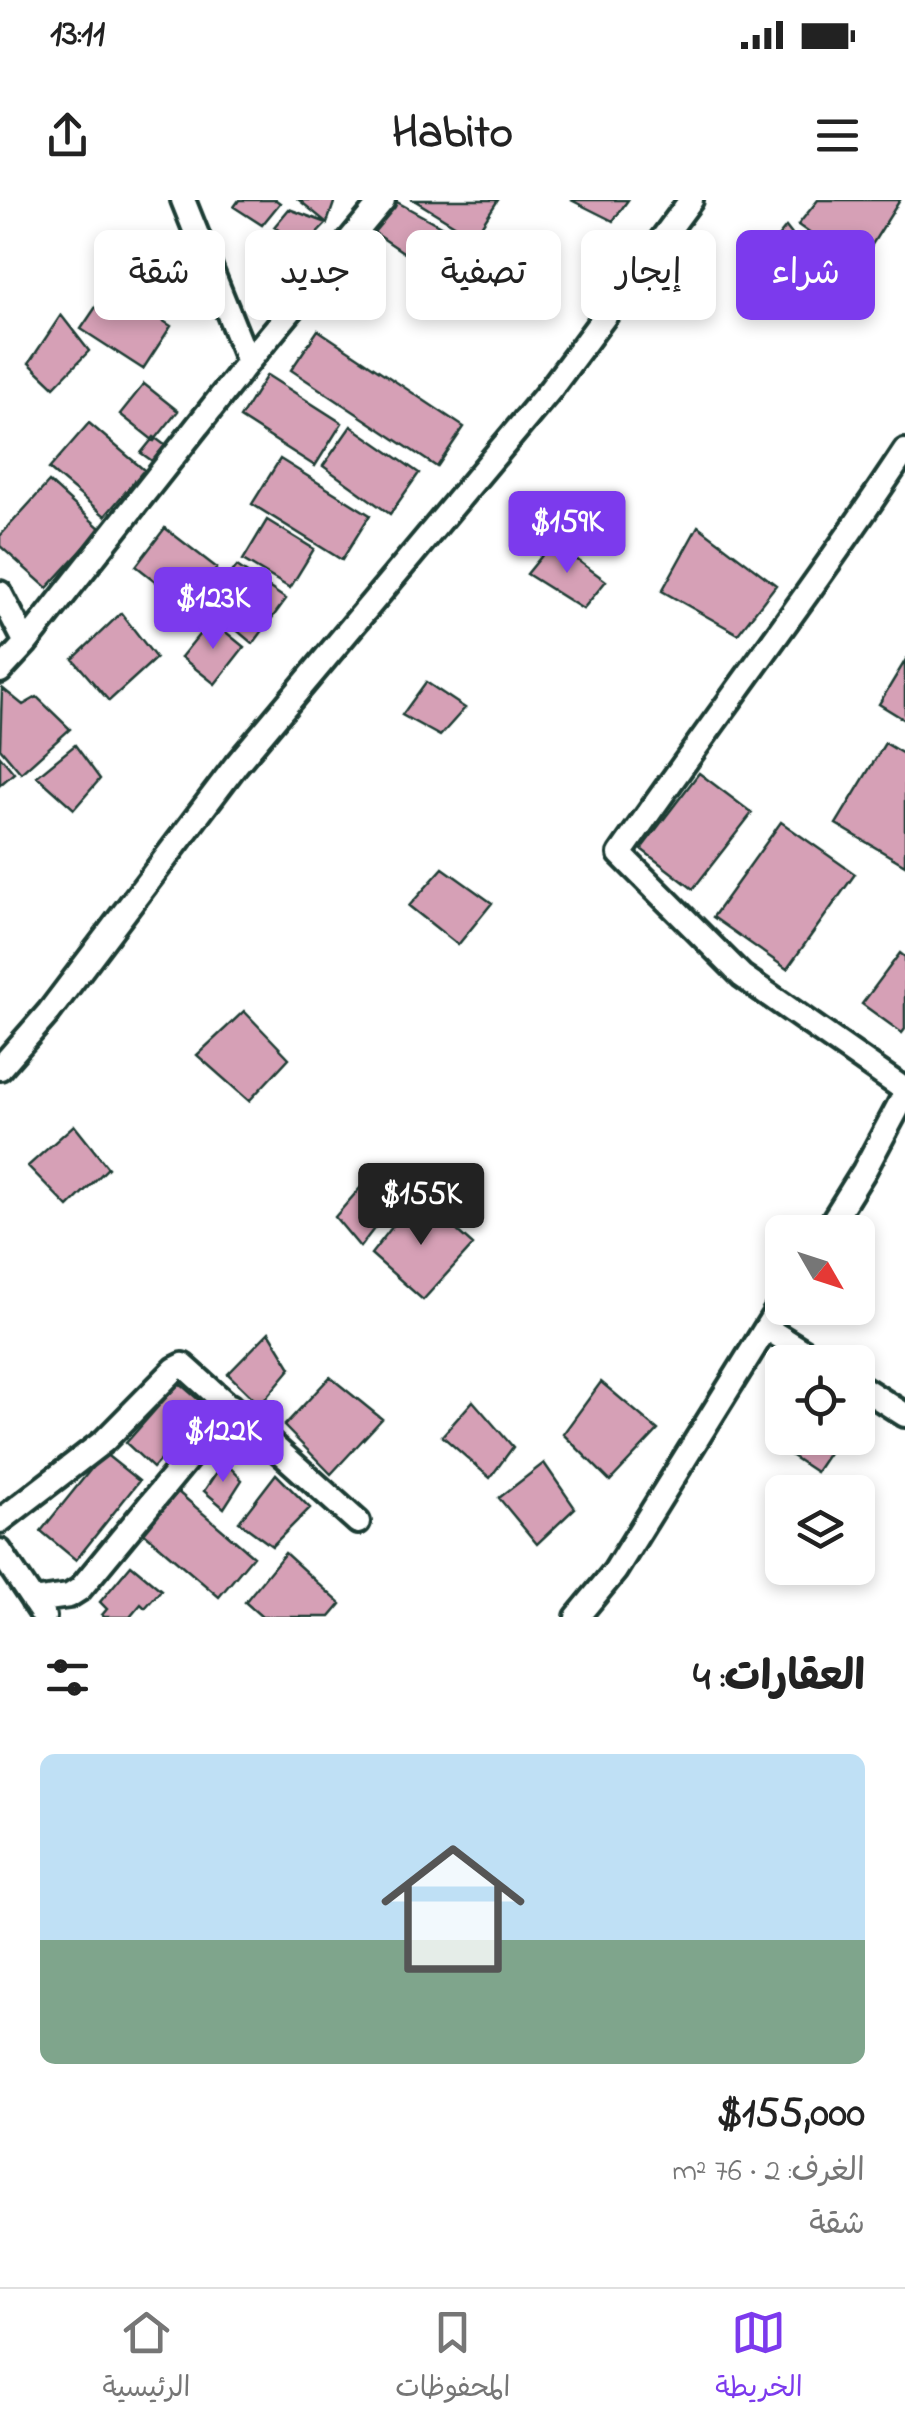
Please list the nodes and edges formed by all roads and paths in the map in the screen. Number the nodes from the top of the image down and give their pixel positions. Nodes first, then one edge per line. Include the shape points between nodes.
1 (183, 200) edge
2 (383, 200) edge
3 (691, 200) edge
4 (248, 362) junction
5 (905, 452) edge
6 (0, 592) edge
7 (26, 643) junction
8 (0, 671) edge
9 (0, 1068) edge
10 (905, 1092) edge
11 (837, 1215) edge
12 (768, 1325) edge
13 (766, 1328) junction
14 (794, 1345) edge
15 (875, 1396) edge
16 (231, 1406) junction
17 (905, 1415) edge
18 (0, 1521) edge
19 (358, 1522) dead end
20 (0, 1551) edge
21 (39, 1609) edge
22 (577, 1617) edge

1 - 4 street
2 - 4 street
3 - 9 street via 550,390 236,765
4 - 7 street
5 - 10 street via 620,854 742,976
6 - 7 street
7 - 8 street
10 - 11 street
12 - 13 street
13 - 14 street
13 - 22 street via 615,1571
15 - 17 street
16 - 18 street via 184,1365 175,1369 104,1442
16 - 19 street
16 - 21 street via 80,1590
20 - 21 street

